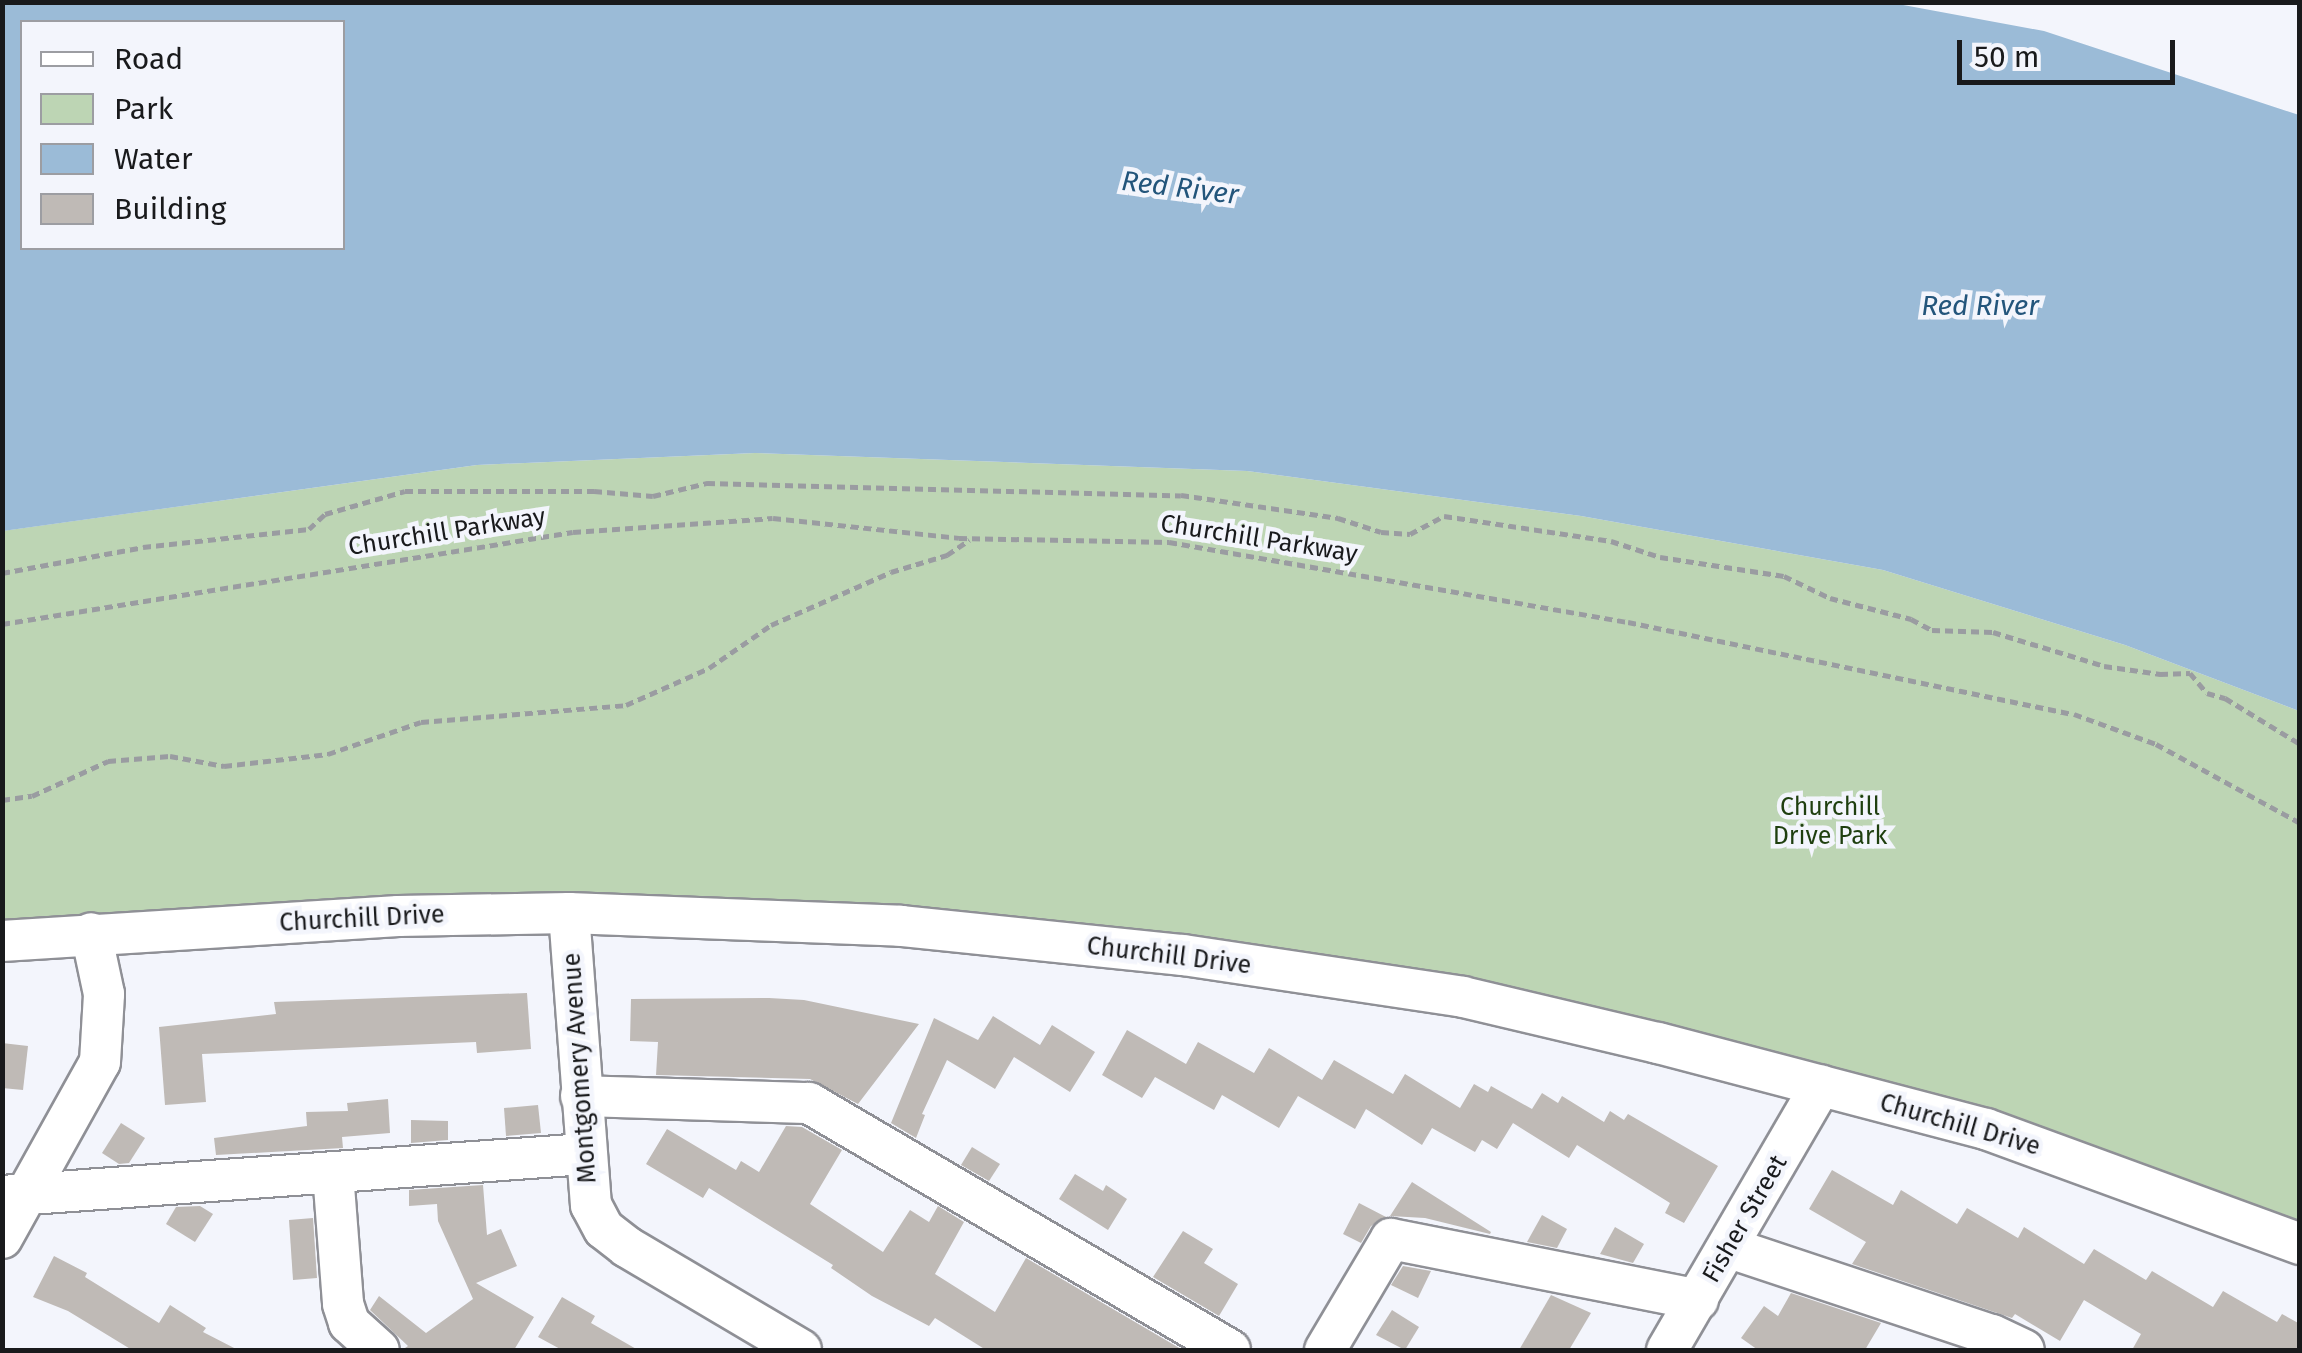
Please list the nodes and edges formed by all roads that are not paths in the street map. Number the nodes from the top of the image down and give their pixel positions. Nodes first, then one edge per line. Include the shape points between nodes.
1 (569, 912) junction
2 (91, 933) junction
3 (2, 940) edge
4 (1820, 1085) junction
5 (581, 1096) junction
6 (585, 1154) junction
7 (333, 1173) junction
8 (14, 1196) edge
9 (2, 1238) edge
10 (2300, 1244) edge
11 (1730, 1248) junction
12 (1698, 1300) junction
13 (380, 1350) edge
14 (801, 1350) edge
15 (1230, 1350) edge
16 (1324, 1350) edge
17 (1667, 1350) edge
18 (2024, 1350) edge

1 - 2 street, Churchill Drive
1 - 4 street, Churchill Drive via 902,926 1183,955 1464,997
1 - 5 street, Montgomery Avenue
2 - 3 street, Churchill Drive
2 - 8 street via 104,994 100,1062
4 - 10 street, Churchill Drive via 1986,1129
4 - 11 street, Fisher Street
5 - 6 street, Montgomery Avenue
5 - 15 street via 809,1103
6 - 7 street
6 - 14 street, Montgomery Avenue via 591,1205 604,1229
7 - 8 street
7 - 13 street via 346,1313
8 - 9 street
11 - 12 street, Fisher Street
11 - 18 street
12 - 16 street via 1391,1239
12 - 17 street, Fisher Street

